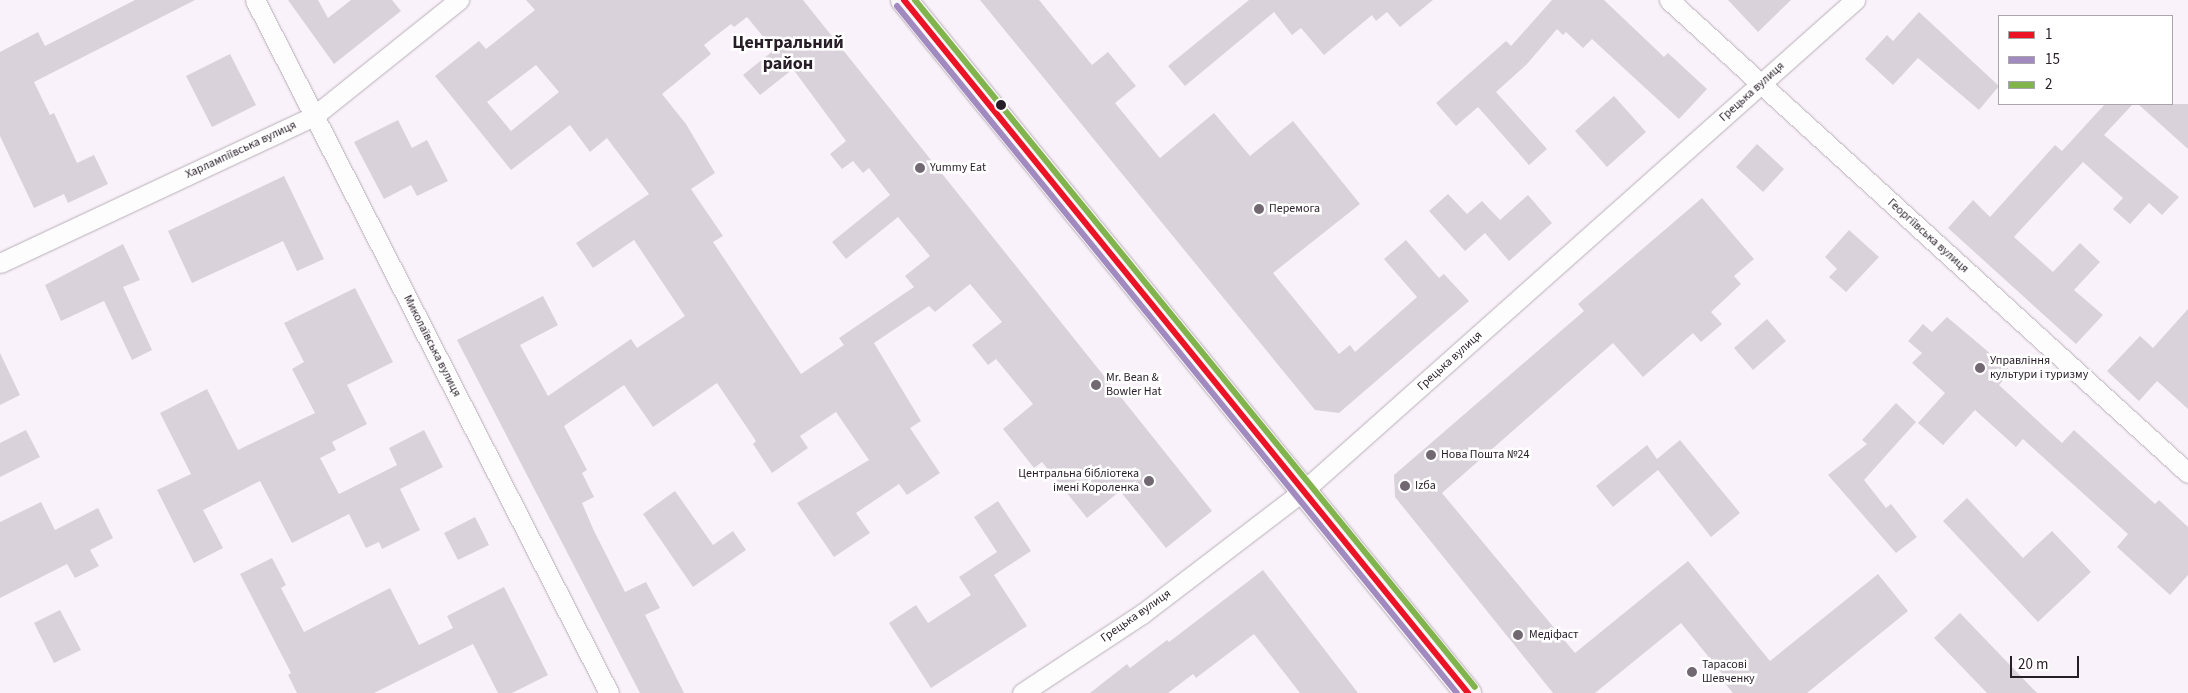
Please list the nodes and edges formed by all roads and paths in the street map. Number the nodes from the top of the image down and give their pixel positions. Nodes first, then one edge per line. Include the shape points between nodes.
1 (255, 0) edge
2 (459, 0) edge
3 (904, 0) edge
4 (1669, 0) edge
5 (1855, 0) edge
6 (1762, 84) junction
7 (314, 116) junction
8 (0, 263) edge
9 (2188, 472) edge
10 (1304, 491) junction
11 (608, 693) edge
12 (1022, 693) edge
13 (1468, 693) edge

1 - 7 street, Миколаївська вулиця
2 - 7 street, Харлампіївська вулиця
3 - 10 main road
4 - 6 street, Георгіївська вулиця
5 - 6 street, Грецька вулиця
6 - 9 street, Георгіївська вулиця
6 - 10 street, Грецька вулиця
7 - 8 street, Харлампіївська вулиця
7 - 11 street, Миколаївська вулиця
10 - 12 street, Грецька вулиця via 1142,614
10 - 13 main road

